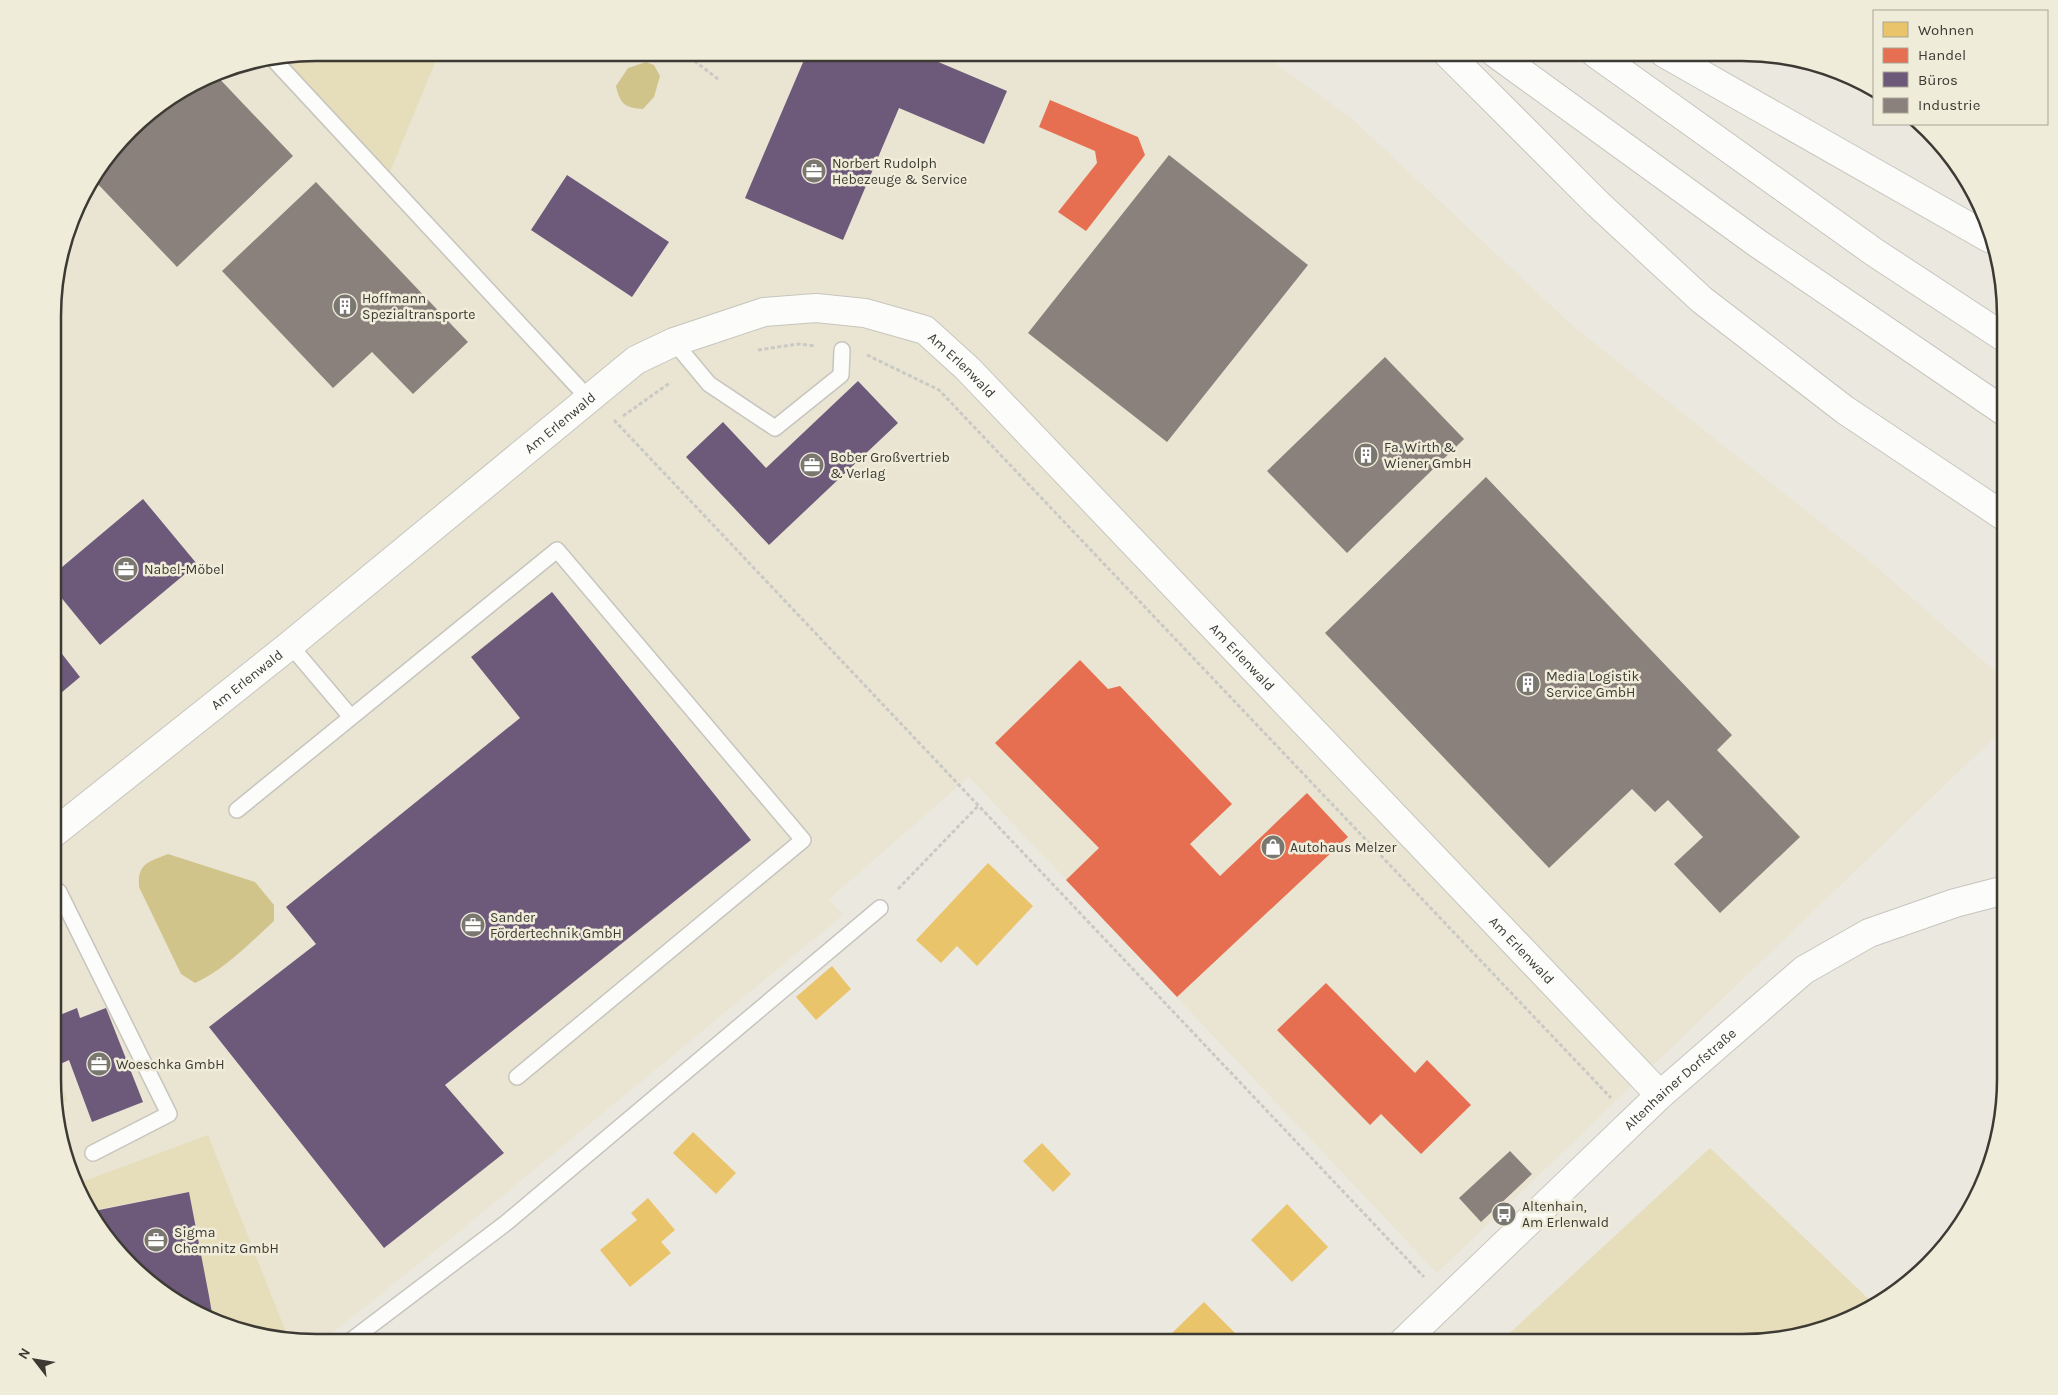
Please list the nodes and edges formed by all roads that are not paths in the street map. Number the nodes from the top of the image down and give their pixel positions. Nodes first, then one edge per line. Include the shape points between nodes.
1 (1455, 61) edge
2 (1506, 61) edge
3 (1606, 61) edge
4 (1678, 61) edge
5 (278, 64) edge
6 (1983, 235) edge
7 (1997, 333) edge
8 (674, 342) junction
9 (842, 350) road end
10 (591, 399) junction
11 (1997, 407) edge
12 (1997, 512) edge
13 (290, 645) junction
14 (351, 717) junction
15 (237, 810) dead end
16 (61, 827) edge
17 (1997, 892) edge
18 (61, 896) edge
19 (880, 908) road end
20 (517, 1077) dead end
21 (1660, 1094) junction
22 (93, 1153) dead end
23 (360, 1334) edge
24 (1412, 1334) edge

1 - 12 main road via 1598,204 1702,300 1845,410
2 - 11 main road via 1757,243
3 - 7 main road via 1874,252
4 - 6 main road
5 - 10 lane
8 - 9 lane via 709,384 775,428 841,375
8 - 10 main road, Am Erlenwald via 636,360
8 - 21 main road, Am Erlenwald via 764,312 816,308 865,313 925,330 975,376
10 - 13 main road, Am Erlenwald
13 - 14 lane
13 - 16 main road, Am Erlenwald
14 - 15 lane
14 - 20 lane via 557,550 803,840
17 - 21 main road, Altenhainer Dorfstraße via 1869,933 1804,970
18 - 22 lane via 169,1114
19 - 23 lane via 506,1223
21 - 24 main road, Altenhainer Dorfstraße

